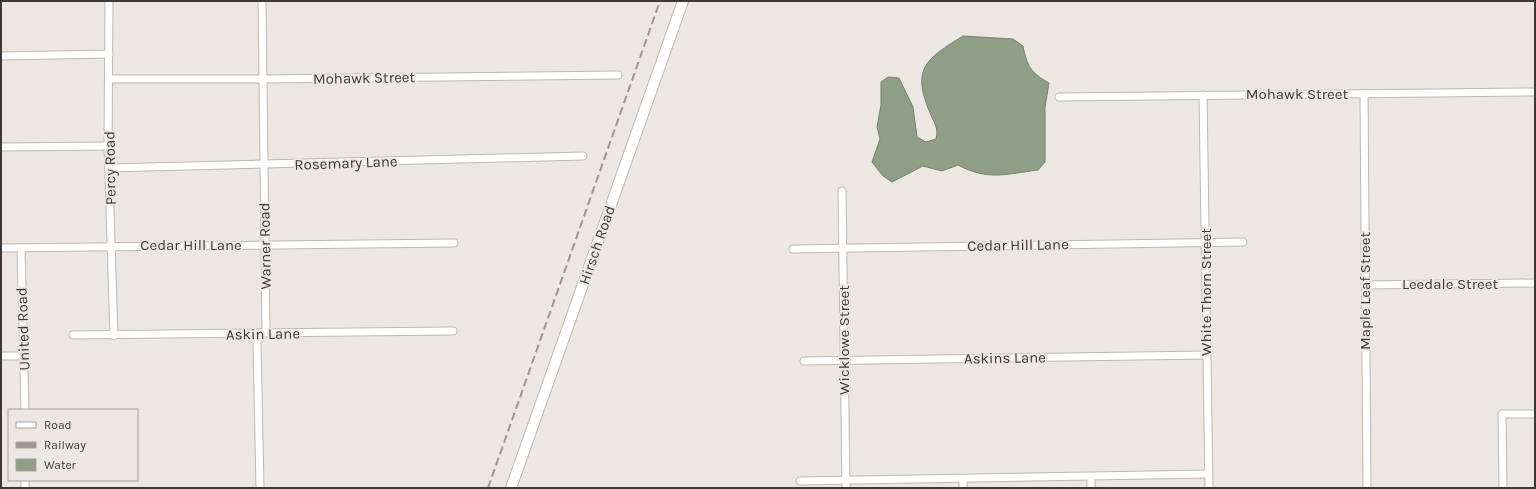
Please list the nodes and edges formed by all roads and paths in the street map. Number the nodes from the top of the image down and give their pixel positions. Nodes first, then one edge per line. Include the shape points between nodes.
1 (109, 1) edge
2 (262, 1) edge
3 (684, 1) edge
4 (109, 54) junction
5 (1, 56) edge
6 (618, 75) dead end
7 (110, 78) junction
8 (263, 79) junction
9 (1535, 92) edge
10 (1364, 94) junction
11 (1203, 95) junction
12 (1059, 97) dead end
13 (108, 146) junction
14 (1, 147) edge
15 (583, 156) dead end
16 (264, 165) junction
17 (109, 168) junction
18 (842, 191) dead end
19 (1206, 241) junction
20 (1243, 242) dead end
21 (454, 243) dead end
22 (265, 245) junction
23 (112, 246) junction
24 (1, 248) edge
25 (21, 248) junction
26 (793, 249) dead end
27 (843, 249) junction
28 (1535, 284) edge
29 (1365, 285) junction
30 (453, 331) dead end
31 (262, 334) junction
32 (73, 335) dead end
33 (114, 336) junction
34 (1206, 355) junction
35 (1, 356) edge
36 (24, 356) junction
37 (843, 360) junction
38 (804, 361) dead end
39 (25, 409) edge
40 (1535, 414) edge
41 (1209, 474) junction
42 (1091, 477) junction
43 (963, 479) junction
44 (800, 481) dead end
45 (846, 485) edge
46 (260, 488) edge
47 (511, 488) edge
48 (963, 488) edge
49 (1091, 488) edge
50 (1209, 488) edge
51 (1367, 488) edge
52 (1503, 488) edge

1 - 4 street, Percy Road
2 - 8 street, Warner Road
3 - 47 main road, Hirsch Road
4 - 5 street
4 - 7 street, Percy Road
6 - 8 street, Mohawk Street
7 - 8 street, Mohawk Street
7 - 13 street, Percy Road
8 - 16 street, Warner Road
9 - 10 street, Mohawk Street
10 - 11 street, Mohawk Street
10 - 29 street, Maple Leaf Street
11 - 12 street, Mohawk Street
11 - 19 street, White Thorn Street
13 - 14 street
13 - 17 street, Percy Road
15 - 16 street, Rosemary Lane
16 - 17 street, Rosemary Lane
16 - 22 street, Warner Road
17 - 23 street, Percy Road
18 - 27 street, Wicklowe Street
19 - 20 street, Cedar Hill Lane
19 - 27 street, Cedar Hill Lane
19 - 34 street, White Thorn Street
21 - 22 street, Cedar Hill Lane
22 - 23 street, Cedar Hill Lane
22 - 31 street, Warner Road via 266,328
23 - 25 street, Cedar Hill Lane
23 - 33 street, Percy Road
24 - 25 street, Cedar Hill Lane
25 - 36 street, United Road
26 - 27 street, Cedar Hill Lane
27 - 37 street, Wicklowe Street
28 - 29 street, Leedale Street
29 - 51 street, Maple Leaf Street
30 - 31 street, Askin Lane
31 - 33 street, Askin Lane
31 - 46 street, Warner Road via 257,342
32 - 33 street, Askin Lane
34 - 37 street, Askins Lane
34 - 41 street, White Thorn Street
35 - 36 street
36 - 39 street, United Road
37 - 38 street, Askins Lane
37 - 45 street, Wicklowe Street
40 - 52 street via 1502,414
41 - 42 street
41 - 50 street, White Thorn Street
42 - 43 street
42 - 49 street
43 - 45 street
43 - 48 street
44 - 45 street

